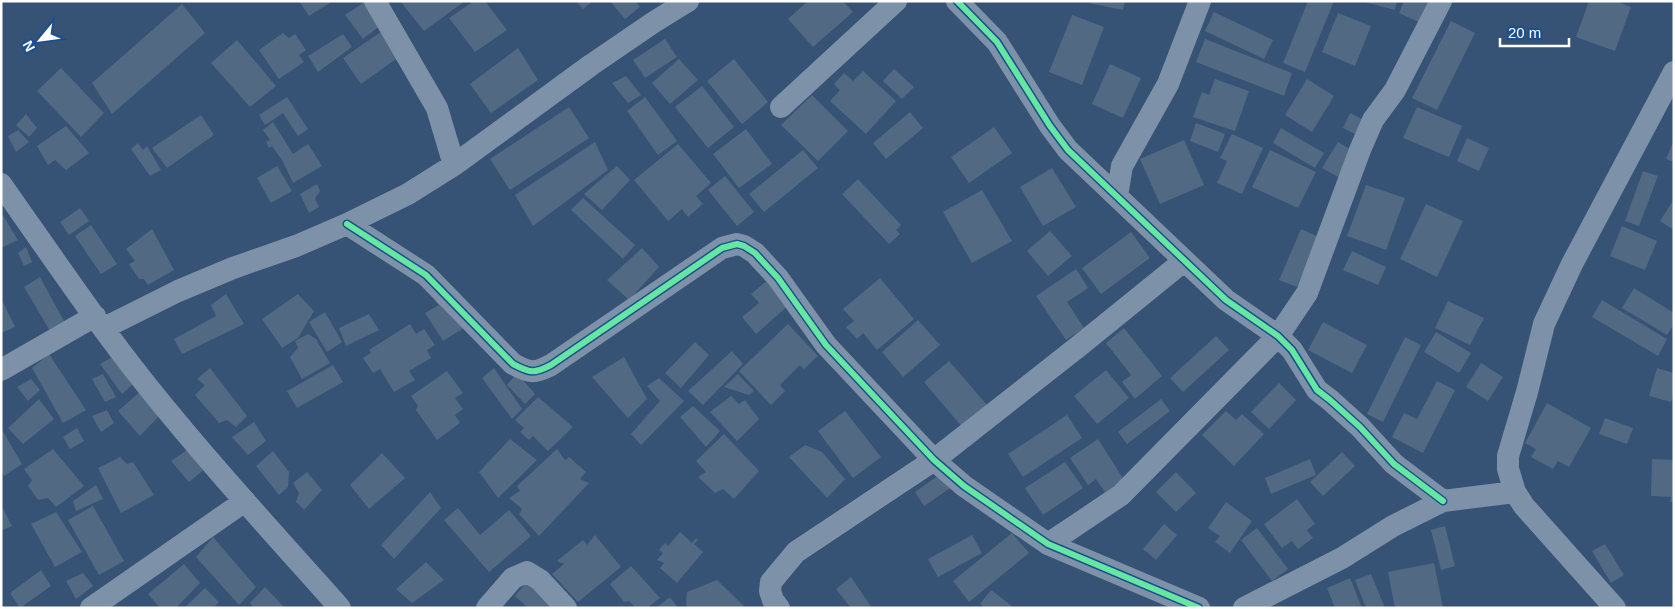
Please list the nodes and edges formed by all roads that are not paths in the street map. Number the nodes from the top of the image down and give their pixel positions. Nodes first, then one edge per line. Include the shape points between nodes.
1 (375, 1) edge
2 (688, 1) edge
3 (896, 1) edge
4 (957, 1) edge
5 (1200, 1) edge
6 (1441, 1) edge
7 (1674, 72) edge
8 (781, 107) dead end
9 (454, 166) junction
10 (1122, 166) junction
11 (1094, 174) junction
12 (1, 184) edge
13 (1117, 196) junction
14 (347, 224) junction
15 (1184, 261) junction
16 (100, 322) junction
17 (1278, 336) junction
18 (1, 370) edge
19 (934, 460) junction
20 (1515, 492) junction
21 (245, 501) junction
22 (1443, 501) junction
23 (1048, 544) junction
24 (1255, 605) edge
25 (91, 608) edge
26 (340, 608) edge
27 (488, 608) edge
28 (566, 608) edge
29 (779, 608) edge
30 (1200, 608) edge
31 (1615, 608) edge

1 - 9 street via 437,108
2 - 9 street via 590,65
3 - 8 street
4 - 11 street via 997,42 1050,126 1068,150
5 - 10 street via 1168,84
6 - 17 street via 1395,90 1373,120 1307,293
7 - 20 street via 1572,264 1544,324 1508,456
9 - 14 street via 408,194
10 - 11 street
10 - 13 street
11 - 13 street
12 - 16 street
13 - 15 street
14 - 16 street
14 - 19 street via 426,275 513,364 535,372 551,365 722,248 737,244 744,246 778,278 826,345
15 - 17 street via 1226,300
15 - 19 street
16 - 18 street
16 - 21 street via 148,387
17 - 22 street via 1292,350 1316,390 1360,427 1394,464
17 - 23 street via 1121,494
19 - 23 street via 964,486
19 - 29 street via 796,552 771,582 770,591
20 - 22 street
20 - 31 street via 1538,524
21 - 25 street
21 - 26 street
22 - 24 street
23 - 30 street
27 - 28 street via 513,578 528,572

